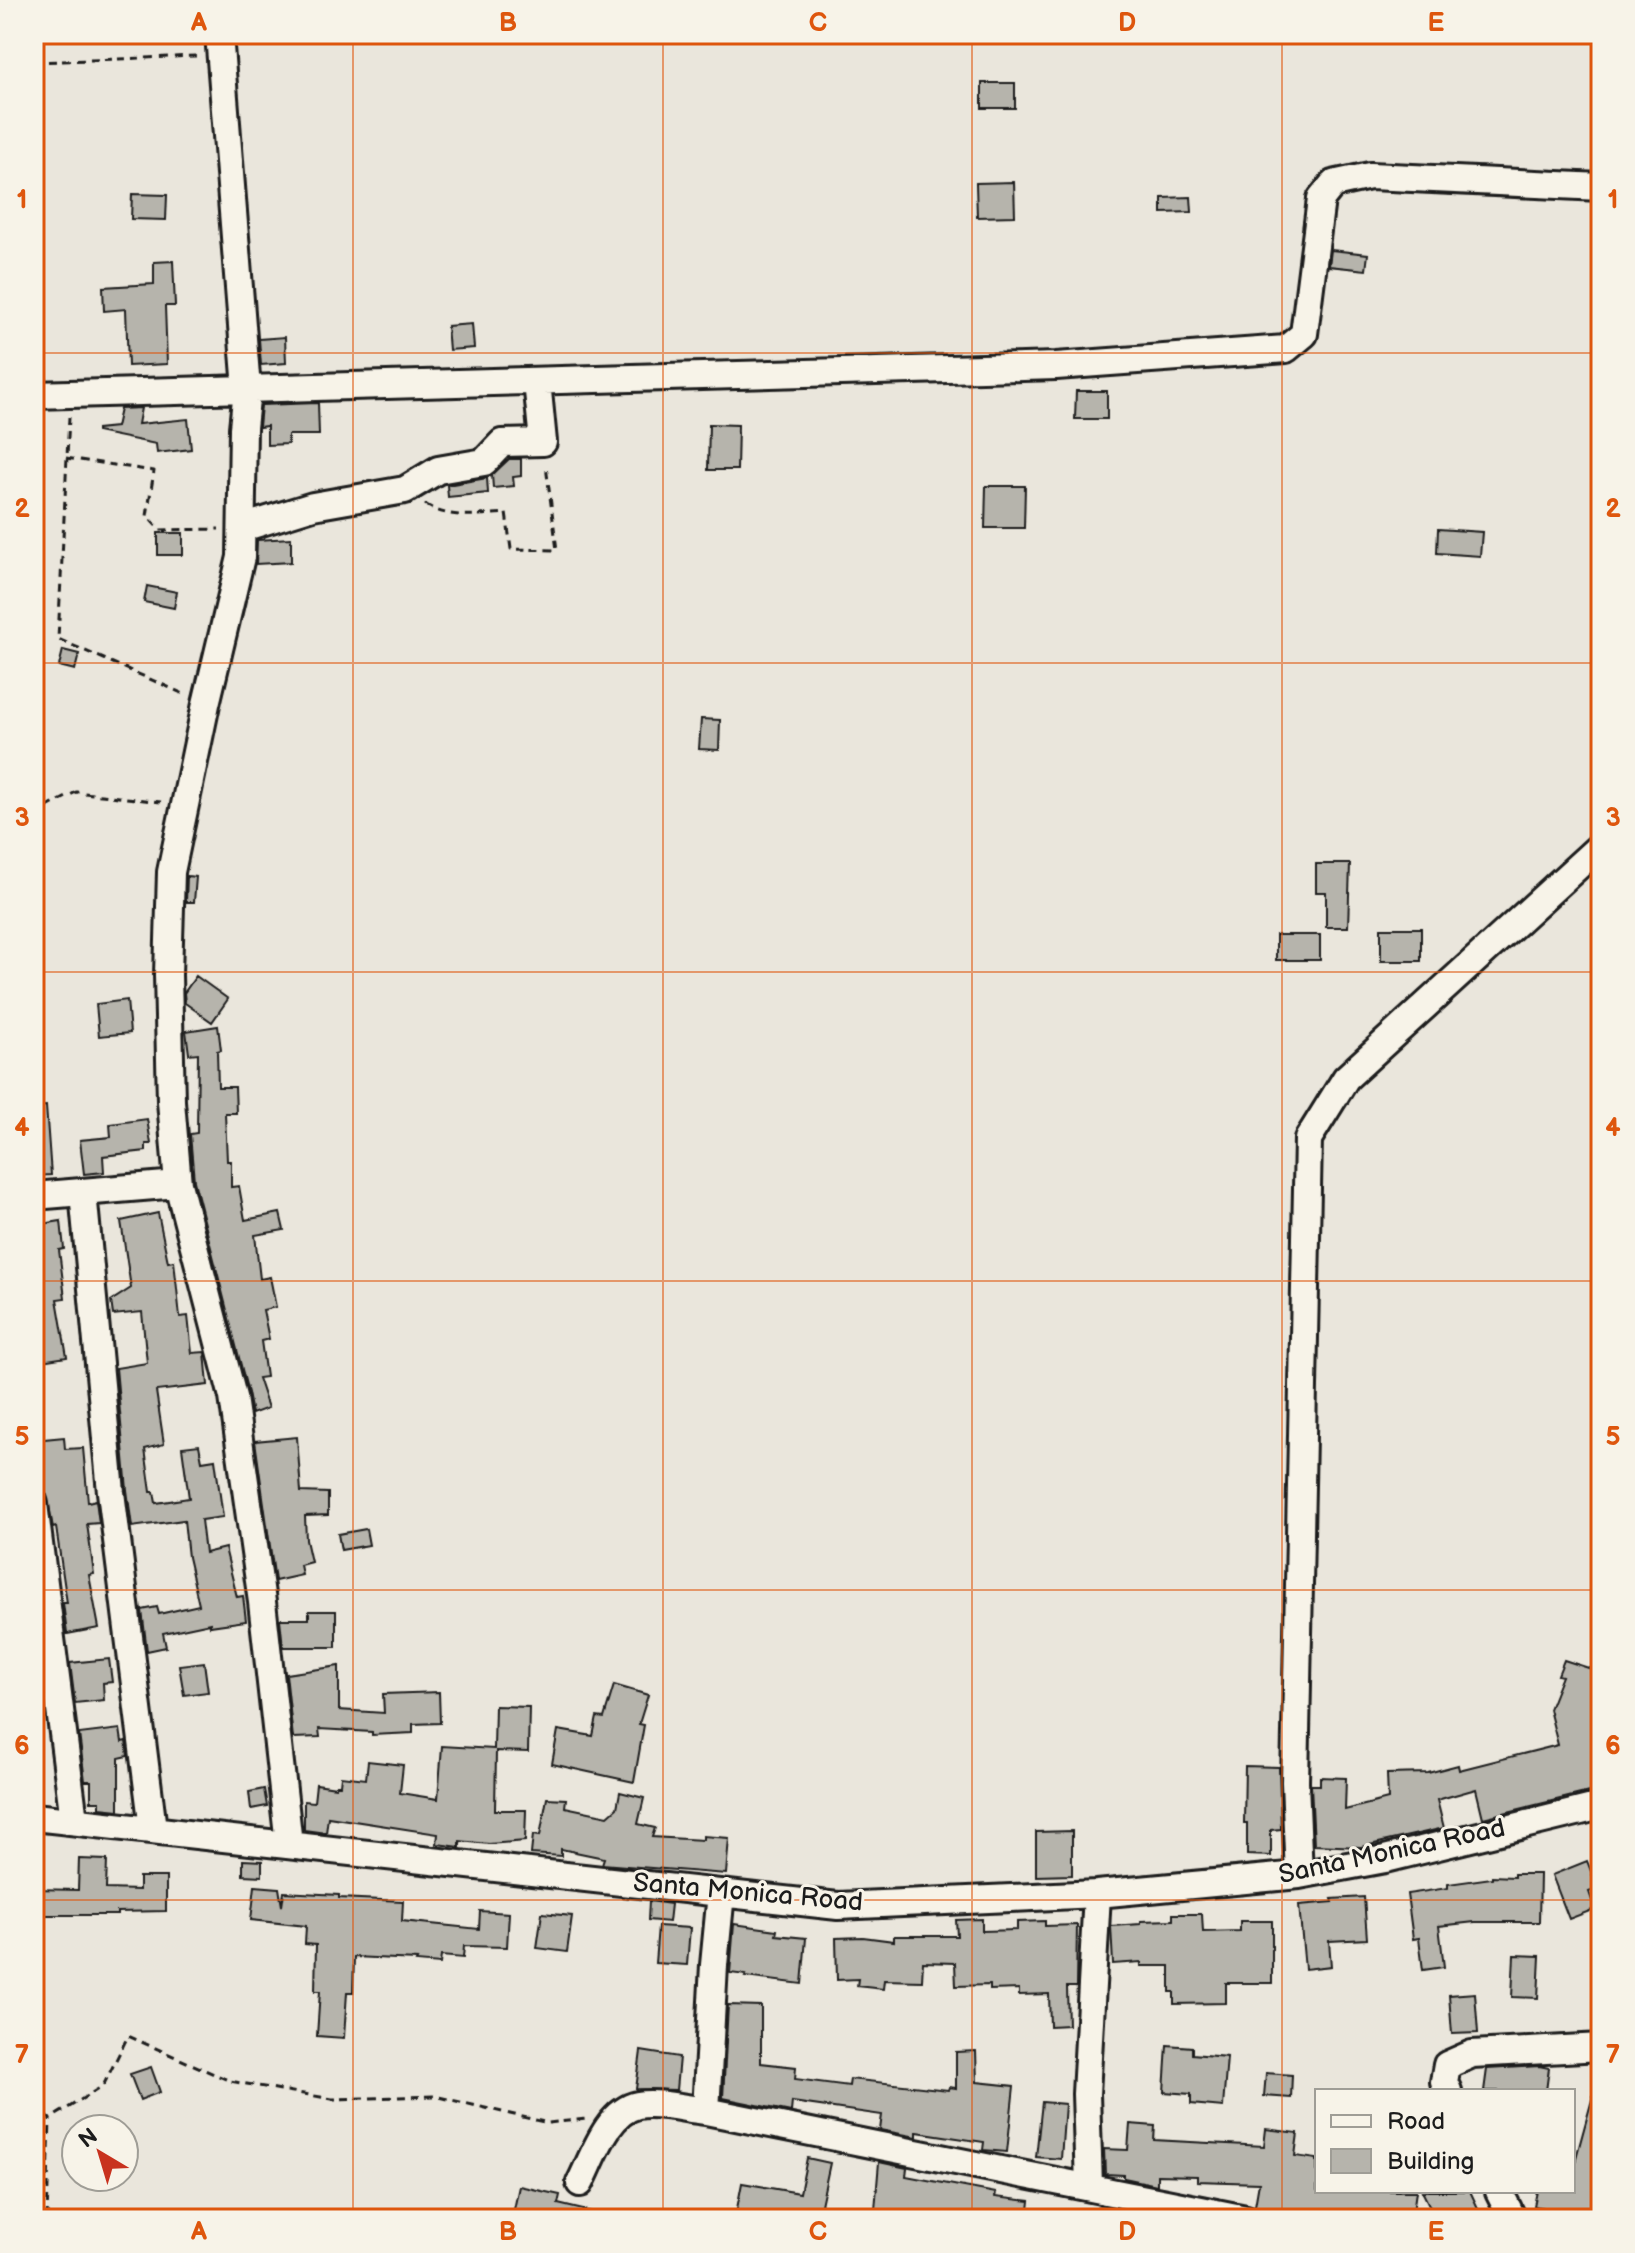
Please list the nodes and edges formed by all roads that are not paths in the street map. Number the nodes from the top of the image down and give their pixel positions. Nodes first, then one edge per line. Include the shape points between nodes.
1 (220, 45) edge
2 (1601, 187) edge
3 (537, 381) junction
4 (247, 389) junction
5 (34, 395) edge
6 (242, 528) junction
7 (1601, 845) edge
8 (178, 1184) junction
9 (83, 1192) junction
10 (34, 1196) edge
11 (34, 1504) edge
12 (1601, 1806) edge
13 (34, 1817) edge
14 (74, 1820) junction
15 (153, 1829) junction
16 (289, 1844) junction
17 (1299, 1875) junction
18 (721, 1893) junction
19 (1097, 1894) junction
20 (1601, 2047) edge
21 (1447, 2089) edge
22 (706, 2111) junction
23 (580, 2183) dead end
24 (1089, 2186) junction
25 (1500, 2193) edge
26 (1246, 2219) edge
27 (1513, 2219) edge

1 - 4 street
2 - 3 street via 1370,176 1333,184 1321,199 1304,334 1286,349 1056,366
3 - 4 street
3 - 6 street via 543,442 502,443 484,462 438,470 405,490 313,506
4 - 5 street
4 - 6 street
6 - 8 street via 241,557 171,872 168,975
7 - 17 street via 1346,1078 1308,1139 1295,1782
8 - 9 street
8 - 16 street via 233,1397
9 - 10 street
9 - 15 street via 111,1492
11 - 14 street
12 - 17 street, Santa Monica Road
13 - 14 street, Santa Monica Road
14 - 15 street, Santa Monica Road
15 - 16 street, Santa Monica Road
16 - 18 street, Santa Monica Road
17 - 19 street, Santa Monica Road
18 - 19 street, Santa Monica Road via 838,1906
18 - 22 street
19 - 24 street via 1086,2094
20 - 21 street via 1472,2054 1447,2065
22 - 23 street via 641,2104 628,2108 608,2129
22 - 24 street
24 - 26 street
25 - 27 street

